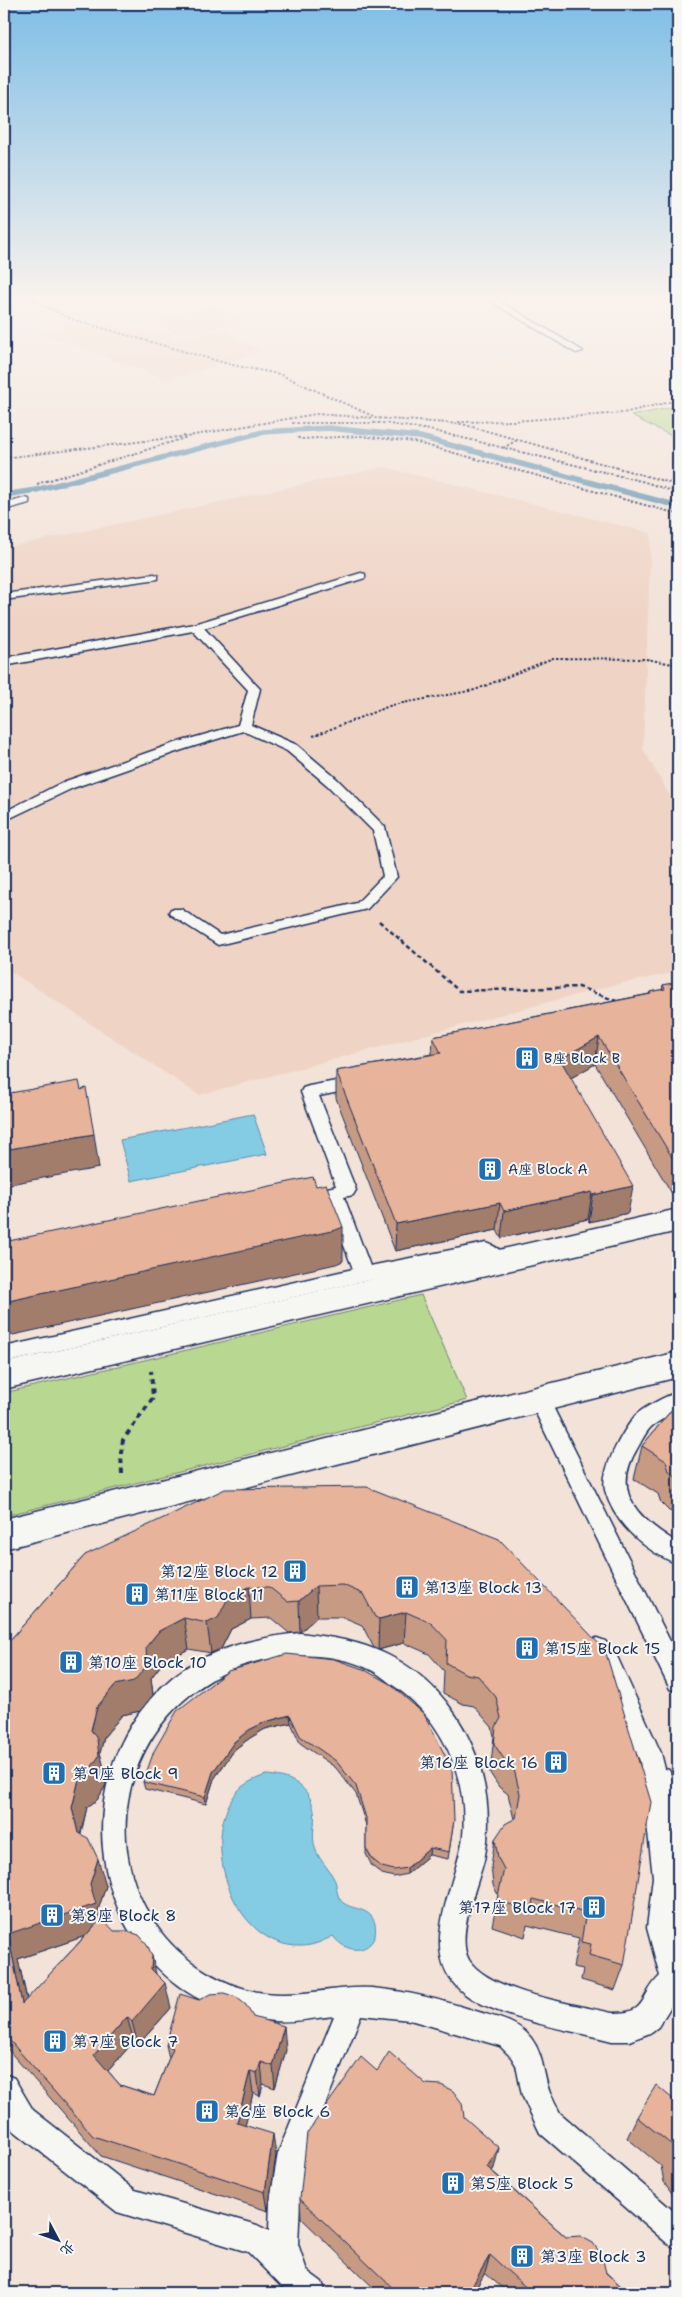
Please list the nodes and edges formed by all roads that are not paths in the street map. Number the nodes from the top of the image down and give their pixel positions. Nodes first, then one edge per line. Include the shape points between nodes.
1 (25, 502) dead end
2 (4, 507) edge
3 (361, 576) dead end
4 (154, 577) dead end
5 (4, 597) edge
6 (196, 627) junction
7 (4, 662) edge
8 (244, 727) junction
9 (4, 817) edge
10 (176, 912) dead end
11 (371, 1080) edge
12 (333, 1193) junction
13 (294, 1201) edge
14 (678, 1220) edge
15 (500, 1261) junction
16 (364, 1274) junction
17 (4, 1355) edge
18 (678, 1364) edge
19 (4, 1376) edge
20 (539, 1399) junction
21 (678, 1400) edge
22 (4, 1534) edge
23 (678, 1554) edge
24 (581, 1631) edge
25 (672, 1654) edge
26 (678, 1681) edge
27 (652, 1761) junction
28 (678, 1820) edge
29 (676, 1983) edge
30 (353, 2001) junction
31 (4, 2088) edge
32 (678, 2234) edge
33 (304, 2287) edge

1 - 2 lane
3 - 6 lane
4 - 5 lane
6 - 7 lane
6 - 8 lane via 254,689
8 - 9 lane via 177,746 68,784
8 - 10 lane via 292,748 380,830 390,877 362,906 218,940
11 - 12 lane via 309,1092 348,1190
12 - 13 lane
12 - 16 lane
14 - 15 street
15 - 16 lane via 486,1250
15 - 19 street
16 - 17 lane
18 - 20 street
20 - 22 street
20 - 25 lane
21 - 23 lane via 642,1422 620,1459 615,1488 625,1511 651,1538
24 - 27 lane via 607,1660
25 - 26 lane
27 - 28 lane
27 - 29 lane via 666,1877 660,1928
29 - 30 lane via 663,1992 650,2017 625,2029 481,1991 466,1978 456,1962 451,1943 452,1924 468,1876 476,1838 475,1800 467,1763 452,1730 431,1701 404,1677 374,1659 341,1648 306,1643 271,1645 237,1653 204,1669 175,1690 150,1717 131,1749 118,1784 112,1822 115,1860 125,1898 143,1933 170,1963 203,1986 240,2002 281,2008
30 - 32 lane via 414,2009 508,2035 521,2047 529,2062 536,2094 550,2123
30 - 33 lane via 292,2153 283,2244
31 - 33 lane via 23,2120 127,2202 257,2240

